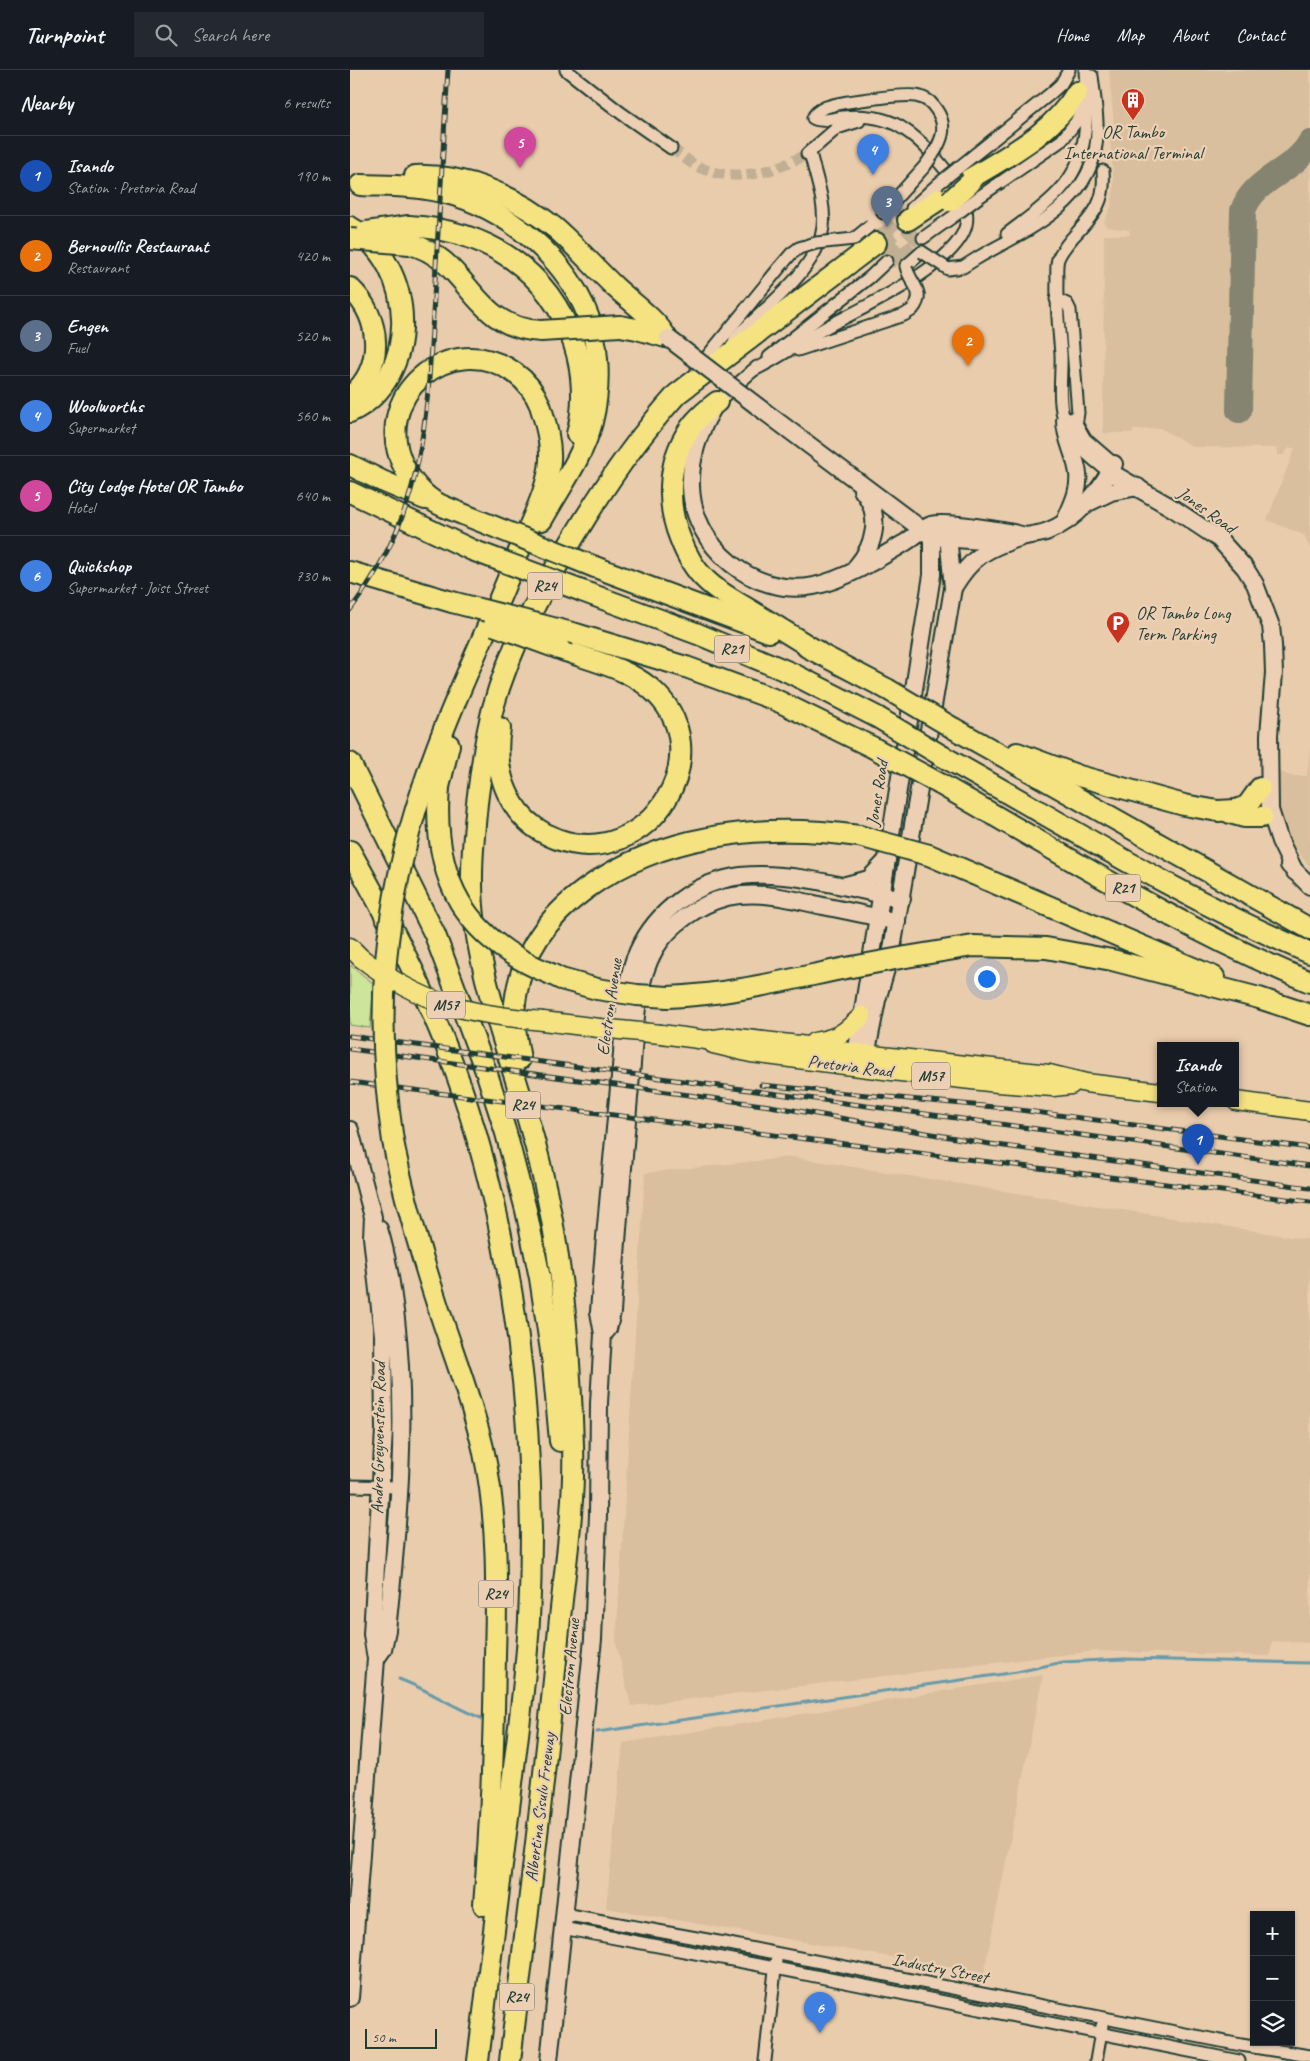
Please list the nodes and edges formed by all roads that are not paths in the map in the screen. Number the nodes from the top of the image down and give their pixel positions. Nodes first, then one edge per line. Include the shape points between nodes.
1 (566, 70) edge
2 (1068, 70) edge
3 (1087, 72) edge
4 (1077, 92) dead end
5 (886, 120) junction
6 (671, 148) tunnel mouth
7 (1103, 171) dead end
8 (969, 182) junction
9 (355, 186) edge
10 (883, 213) dead end
11 (875, 221) dead end
12 (913, 226) tunnel mouth
13 (350, 227) edge
14 (350, 235) edge
15 (410, 235) junction
16 (350, 239) edge
17 (876, 243) tunnel mouth
18 (979, 257) junction
19 (889, 261) tunnel mouth
20 (350, 288) edge
21 (1056, 299) junction
22 (667, 338) junction
23 (731, 353) junction
24 (786, 354) junction
25 (752, 371) junction
26 (677, 394) junction
27 (350, 397) edge
28 (717, 402) junction
29 (350, 412) edge
30 (1071, 423) junction
31 (350, 465) edge
32 (1115, 471) junction
33 (851, 478) junction
34 (1138, 487) junction
35 (350, 492) edge
36 (556, 495) junction
37 (1086, 504) junction
38 (441, 506) junction
39 (1066, 521) junction
40 (936, 531) junction
41 (1024, 536) junction
42 (1006, 543) junction
43 (350, 572) edge
44 (852, 572) junction
45 (953, 588) junction
46 (504, 591) junction
47 (447, 603) junction
48 (818, 652) junction
49 (509, 664) junction
50 (961, 733) junction
51 (1269, 734) junction
52 (350, 763) edge
53 (431, 787) junction
54 (1260, 788) junction
55 (1226, 811) junction
56 (1262, 817) junction
57 (350, 851) edge
58 (887, 860) junction
59 (1296, 872) junction
60 (836, 885) junction
61 (1310, 886) edge
62 (881, 895) junction
63 (902, 899) junction
64 (848, 912) junction
65 (876, 917) junction
66 (897, 922) junction
67 (1310, 929) edge
68 (871, 950) junction
69 (355, 953) edge
70 (1310, 953) edge
71 (1310, 982) edge
72 (1258, 998) junction
73 (1310, 1015) edge
74 (862, 1016) junction
75 (706, 1040) junction
76 (799, 1044) junction
77 (860, 1061) junction
78 (1157, 1092) edge
79 (1239, 1101) edge
80 (1310, 1111) edge
81 (350, 1130) edge
82 (373, 1217) junction
83 (553, 1223) junction
84 (603, 1334) junction
85 (350, 1486) edge
86 (381, 1486) junction
87 (400, 1487) junction
88 (566, 1552) junction
89 (376, 1659) junction
90 (563, 1921) junction
91 (657, 1930) junction
92 (653, 1946) junction
93 (777, 1953) junction
94 (775, 1968) junction
95 (350, 1998) edge
96 (1104, 2018) junction
97 (1102, 2033) junction
98 (1310, 2056) edge
99 (470, 2061) edge
100 (478, 2061) edge
101 (510, 2061) edge
102 (549, 2061) edge
103 (765, 2061) edge
104 (1096, 2061) edge
105 (1239, 2061) edge

1 - 6 street
2 - 8 street via 1061,84 1000,134
3 - 8 street via 1080,113 1062,140 1025,165
3 - 18 street via 1087,122 1076,167 1062,189
3 - 18 street via 1097,121 1096,146 1086,176 1061,208
4 - 8 highway via 1051,124
5 - 10 street, bridge via 862,116 813,118 823,108 904,96 921,97 940,114 943,132 939,145 912,182
5 - 23 street via 861,120 841,126 809,153 823,213 818,248 806,268 742,330
5 - 24 street via 921,142 958,187 967,219 964,230 948,252 906,285 832,324
7 - 21 street via 1100,204 1058,259
8 - 12 highway, bridge
9 - 22 highway via 408,177 446,178 494,192 555,228 658,325
9 - 36 highway via 408,186 434,190 479,205 501,216 542,248 572,286 584,306 593,340 596,402 585,442
11 - 26 street, bridge via 854,239 816,243 794,251
13 - 29 highway via 371,242 386,262 400,295 403,328 389,376 369,400
14 - 15 highway, bridge
15 - 16 highway, bridge
15 - 22 highway, bridge via 444,261 498,320 514,327 541,331 620,326
15 - 36 highway via 456,233 484,242 520,264 558,309 580,364 581,402 578,430
17 - 23 highway
18 - 24 street, bridge via 963,266 948,269 922,252 906,266 918,293 912,310
19 - 25 street
20 - 27 highway via 369,313 376,340 371,370 362,386
21 - 30 street via 1062,378 1060,392
21 - 30 street via 1070,310 1078,414
22 - 33 main road, bridge
23 - 26 highway
24 - 25 street
25 - 28 street
26 - 49 highway, R24 via 636,443 588,513 539,596
28 - 44 main road via 696,444 691,487 701,526 719,552 753,577 786,586 813,586
28 - 48 highway via 702,414 678,452 672,473 676,529 693,565 706,580
30 - 32 street
30 - 39 main road via 1067,439 1078,475
31 - 38 highway
32 - 34 main road, Jones Road
32 - 37 main road
33 - 40 main road
33 - 44 main road via 870,500 875,522 868,552
34 - 37 main road via 1111,492
34 - 51 main road, Jones Road via 1219,539 1255,584 1271,626 1273,645
35 - 70 highway, R21, bridge via 472,550 698,634 791,673 877,717 1168,884
36 - 46 highway, R24
37 - 39 main road
38 - 46 highway via 419,489 400,460 396,424 407,392 424,372 459,359 478,358 508,368 525,382 539,402 550,440 550,462 537,506
38 - 48 highway, bridge
39 - 41 main road via 1048,531
40 - 41 main road via 1010,531
40 - 42 main road
40 - 44 main road
40 - 45 main road
40 - 58 main road, Jones Road via 932,575
41 - 42 main road
42 - 45 main road via 977,557
43 - 47 highway, R21
45 - 63 main road
46 - 53 highway, R24 via 437,744
47 - 49 highway, bridge via 614,668 639,680 661,700 674,723 679,766 672,788 658,812 639,830 618,840 592,845 568,843 546,834 524,819 506,793 499,764 498,737
47 - 71 highway, R21, bridge via 576,634 776,700 872,747 1220,941
48 - 50 highway, bridge
49 - 83 highway, R24 via 492,711 481,774 473,857 474,919 486,984 535,1144
50 - 55 highway via 1079,776 1184,804
50 - 67 highway
51 - 54 main road, Jones Road
51 - 59 main road, Jones Road via 1270,810 1280,841
52 - 88 highway via 435,935 506,1133 532,1239 552,1355
53 - 72 highway, bridge via 443,863 455,893 473,921 496,945 529,965 561,979 597,989 668,997 742,989 972,946 1046,948 1093,955
53 - 99 highway, R24, bridge via 400,864 393,903 386,960 384,1067 402,1188 472,1409 483,1449 494,1522 496,1590 492,1770
54 - 55 highway via 1247,806
54 - 56 main road, Jones Road
55 - 56 highway via 1244,817
56 - 59 main road, Jones Road via 1282,858
57 - 100 highway via 410,963 462,1091 501,1236 524,1393 532,1530 529,1622
58 - 60 main road via 869,879
58 - 62 main road, Jones Road
59 - 61 main road, Jones Road
60 - 62 main road, Electron Avenue
60 - 84 main road, Electron Avenue via 756,875 723,880 695,890 674,904 655,924 638,950 629,982 613,1137 599,1312
62 - 63 main road, Electron Avenue
62 - 65 main road, Jones Road
63 - 66 main road
64 - 65 main road, Electron Avenue
64 - 68 main road via 864,925
64 - 84 main road, Electron Avenue via 772,895 740,895 702,906 675,926 656,948 645,972 640,994 612,1312 608,1329
65 - 66 main road, Electron Avenue
65 - 68 main road, Jones Road
66 - 77 main road
68 - 74 main road, Jones Road
69 - 75 main road, Pretoria Road / M57, bridge via 414,992 442,1004 490,1016
72 - 73 highway
72 - 83 highway, bridge via 1223,980 930,856 859,836 798,831 749,832 674,846 642,858 591,886 563,907 542,932 519,980 515,1027 545,1157
74 - 76 main road via 831,1040
74 - 77 main road, Jones Road
75 - 76 main road, Pretoria Road / M57 via 729,1037
75 - 77 main road, Pretoria Road / M57 via 717,1046 751,1053
76 - 77 main road, Pretoria Road / M57
77 - 78 main road, Pretoria Road / M57 via 1008,1084 1053,1086 1086,1083
79 - 80 main road
81 - 82 main road, Andre Greyvenstein Road
82 - 86 main road, Andre Greyvenstein Road via 385,1385
82 - 87 main road, Andre Greyvenstein Road via 386,1254 400,1355
83 - 88 highway, R24 via 565,1312 573,1443
84 - 90 main road, Electron Avenue via 593,1639
85 - 86 street
86 - 87 street
86 - 89 main road, Andre Greyvenstein Road via 372,1634
87 - 89 main road, Andre Greyvenstein Road via 387,1630 383,1649
88 - 101 highway, Albertina Sisulu Freeway / R24 via 543,1784
89 - 95 main road, Andre Greyvenstein Road
90 - 91 street, Industry Street
90 - 92 street, Industry Street
90 - 102 main road, Electron Avenue
91 - 92 street
91 - 93 street, Industry Street
92 - 94 street, Industry Street
93 - 94 street
93 - 96 street, Industry Street
94 - 97 street, Industry Street
94 - 103 street
96 - 97 street
96 - 98 street, Industry Street
97 - 104 street
97 - 105 street, Industry Street

